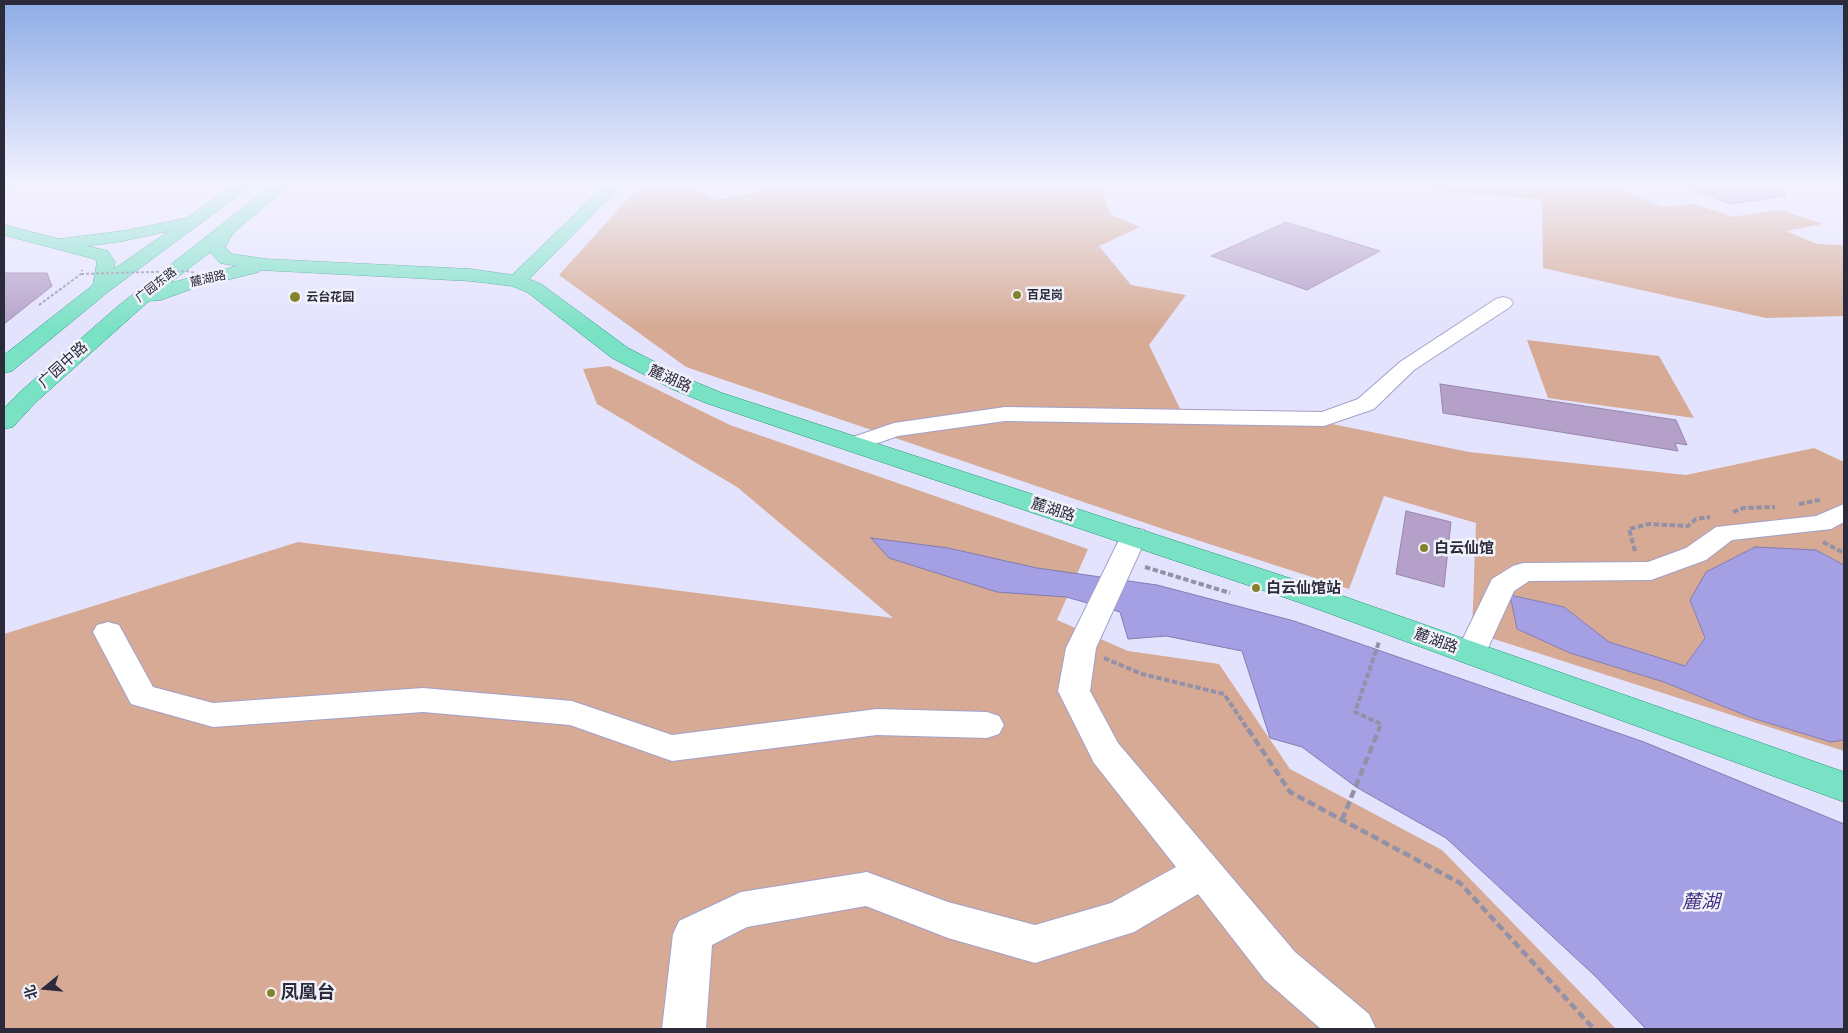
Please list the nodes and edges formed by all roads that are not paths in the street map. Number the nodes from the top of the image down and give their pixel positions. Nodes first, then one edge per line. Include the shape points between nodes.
1 (16, 233) edge
2 (135, 233) edge
3 (177, 233) edge
4 (222, 233) edge
5 (224, 233) edge
6 (564, 233) edge
7 (58, 244) junction
8 (266, 265) junction
9 (516, 280) junction
10 (102, 287) junction
11 (1503, 303) dead end
12 (124, 311) junction
13 (5, 363) edge
14 (4, 422) edge
15 (855, 444) junction
16 (1844, 512) edge
17 (1134, 536) junction
18 (108, 632) dead end
19 (1471, 653) junction
20 (987, 725) dead end
21 (1844, 788) edge
22 (1202, 871) junction
23 (684, 1029) edge
24 (1354, 1029) edge

1 - 7 main road
2 - 7 main road
3 - 10 main road, 广园东路
4 - 12 main road, 广园东路
5 - 8 main road, 麓湖路 via 216,248 226,260
6 - 9 main road
7 - 10 main road via 102,255 106,262
8 - 9 main road, 麓湖路
8 - 12 main road, 麓湖路 via 187,284
9 - 15 main road, 麓湖路 via 534,288 620,353 650,370 774,420
10 - 13 main road
11 - 15 street via 1408,366 1366,404 1324,419 1005,414 894,430
12 - 14 main road, 广园中路
15 - 17 main road, 麓湖路
16 - 19 street via 1822,523 1725,533 1696,554 1651,571 1523,572 1502,586
17 - 19 main road, 麓湖路
17 - 22 street via 1081,648 1074,691 1106,753
18 - 20 street via 142,696 213,715 424,700 572,713 672,748 877,722
19 - 21 main road, 麓湖路
22 - 23 street via 1120,919 1035,944 948,920 867,890 740,910 694,934
22 - 24 street via 1280,966

